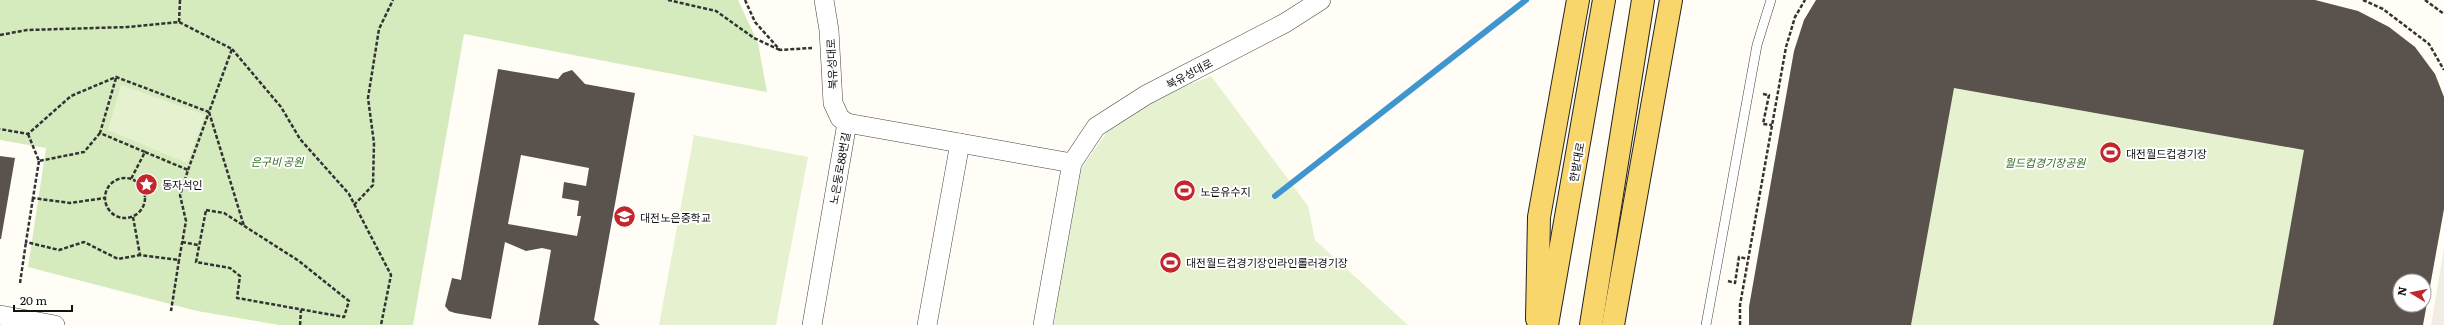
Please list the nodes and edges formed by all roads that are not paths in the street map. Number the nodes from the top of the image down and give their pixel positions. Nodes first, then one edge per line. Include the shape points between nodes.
1 (824, 0) edge
2 (1321, 0) edge
3 (1578, 0) edge
4 (1604, 0) edge
5 (1643, 0) edge
6 (1671, 0) edge
7 (1771, 0) edge
8 (847, 123) junction
9 (960, 143) junction
10 (1072, 163) junction
11 (0, 315) edge
12 (56, 325) edge
13 (812, 325) edge
14 (927, 325) edge
15 (1043, 325) edge
16 (1537, 325) edge
17 (1547, 325) edge
18 (1590, 325) edge
19 (1612, 325) edge
20 (1706, 325) edge

1 - 8 street, 북유성대로 via 833,103 840,118
2 - 10 street, 북유성대로 via 1285,23 1146,95 1096,127
3 - 16 main road via 1539,217
4 - 17 main road, 한밭대로
5 - 18 main road
6 - 19 main road
7 - 20 lane via 1757,45
8 - 9 street, 노은동로88번길
8 - 13 street, 노은동로88번길
9 - 10 street, 노은동로88번길
9 - 14 street
10 - 15 street
11 - 12 street

